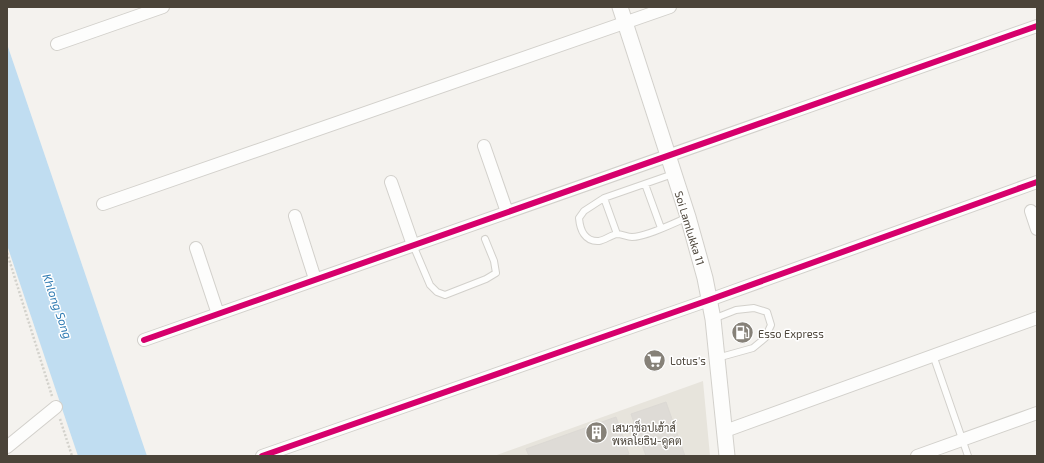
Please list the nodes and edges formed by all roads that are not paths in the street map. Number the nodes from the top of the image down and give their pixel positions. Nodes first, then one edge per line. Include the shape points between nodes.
1 (163, 7) edge
2 (620, 7) edge
3 (670, 7) edge
4 (625, 23) junction
5 (1037, 26) edge
6 (57, 44) dead end
7 (484, 146) dead end
8 (667, 155) junction
9 (673, 174) junction
10 (391, 182) dead end
11 (1037, 182) edge
12 (645, 184) junction
13 (604, 198) junction
14 (104, 204) dead end
15 (1031, 211) dead end
16 (507, 212) junction
17 (295, 216) dead end
18 (688, 217) junction
19 (661, 228) junction
20 (1037, 229) edge
21 (617, 234) junction
22 (485, 239) dead end
23 (413, 245) junction
24 (196, 248) dead end
25 (316, 279) junction
26 (709, 300) junction
27 (218, 314) junction
28 (1037, 318) edge
29 (713, 319) junction
30 (144, 340) dead end
31 (933, 355) junction
32 (717, 358) junction
33 (56, 407) road end
34 (1037, 413) edge
35 (725, 431) junction
36 (962, 440) junction
37 (7, 447) edge
38 (262, 456) edge
39 (727, 456) edge
40 (917, 456) edge
41 (968, 456) edge

1 - 6 street
2 - 4 street, Soi Lamlukka 11
3 - 4 street
4 - 8 street, Soi Lamlukka 11
4 - 14 street
5 - 8 street
7 - 16 street
8 - 9 street, Soi Lamlukka 11
8 - 16 street
9 - 12 lane
9 - 18 street, Soi Lamlukka 11
10 - 23 street
11 - 26 street
12 - 13 lane
12 - 19 lane
13 - 21 lane
13 - 21 lane via 584,211 579,218 580,228 584,236 591,240 599,241
15 - 20 street
16 - 23 street
17 - 25 street
18 - 19 lane
18 - 26 street, Soi Lamlukka 11
19 - 21 lane via 636,237
22 - 23 lane via 496,273 445,295 430,285
23 - 25 street
24 - 27 street
25 - 27 street
26 - 29 street, Soi Lamlukka 11
26 - 38 street
27 - 30 street
28 - 31 street
29 - 32 street, Soi Lamlukka 11
29 - 32 lane via 736,310 754,308 767,312 771,324 765,338 753,348
31 - 35 street
31 - 36 lane
32 - 35 street, Soi Lamlukka 11
33 - 37 street
34 - 36 street
35 - 39 street, Soi Lamlukka 11
36 - 40 street
36 - 41 lane

